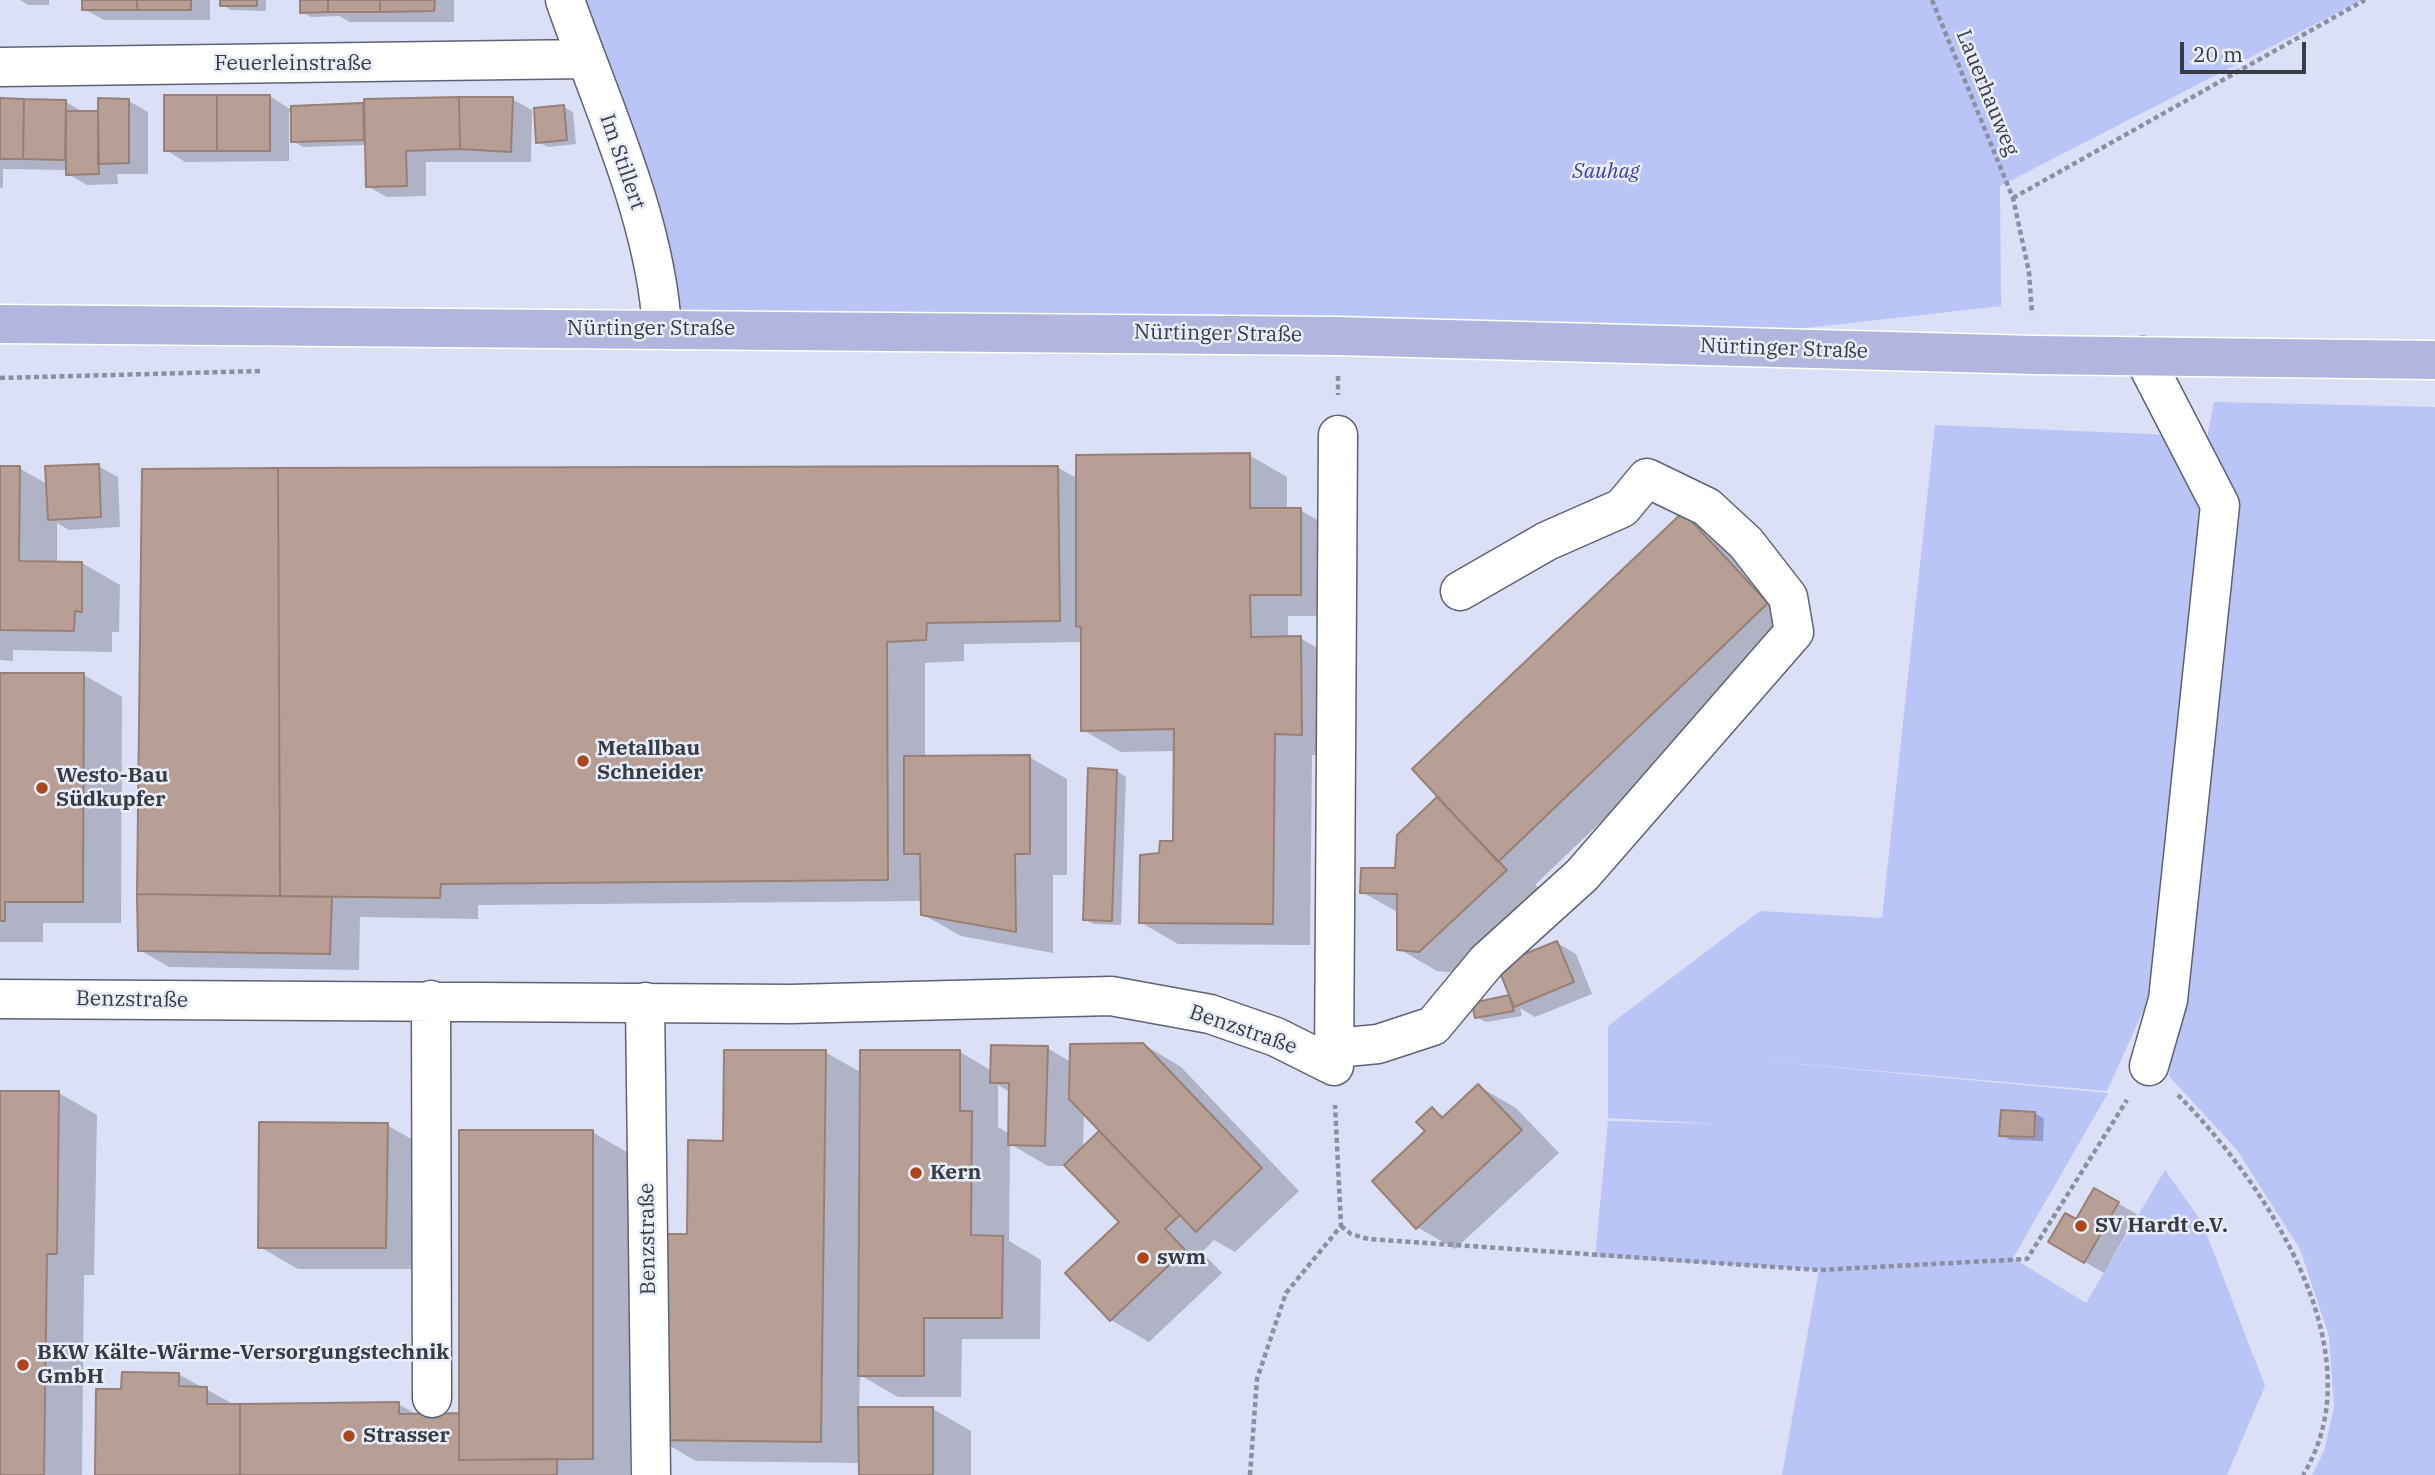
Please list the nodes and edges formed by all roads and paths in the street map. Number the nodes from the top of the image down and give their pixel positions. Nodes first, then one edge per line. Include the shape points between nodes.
1 (565, 0) edge
2 (1932, 0) edge
3 (2365, 0) edge
4 (585, 59) junction
5 (0, 67) edge
6 (2013, 198) junction
7 (2031, 308) dead end
8 (0, 324) edge
9 (662, 329) junction
10 (1338, 336) junction
11 (2143, 356) junction
12 (2435, 360) edge
13 (1338, 435) joint
14 (1460, 590) dead end
15 (0, 999) edge
16 (431, 1000) junction
17 (645, 1002) junction
18 (1335, 1057) junction
19 (2149, 1066) junction
20 (1340, 1226) junction
21 (432, 1398) dead end
22 (651, 1475) edge
23 (1250, 1475) edge
24 (2303, 1475) edge

1 - 4 street, Im Stillert
2 - 6 path, Lauerhauweg
3 - 6 path
4 - 5 street, Feuerleinstraße
4 - 9 street, Im Stillert via 643,223 656,272
6 - 7 path, Lauerhauweg via 2029,272
8 - 9 main road, Nürtinger Straße
9 - 10 main road, Nürtinger Straße
10 - 11 main road, Nürtinger Straße
10 - 13 path
11 - 12 main road, Nürtinger Straße
11 - 19 street via 2220,505 2168,1000
13 - 18 street
14 - 18 street via 1547,541 1622,508 1647,478 1707,507 1746,543 1788,597 1794,632 1582,875 1488,961 1433,1026
15 - 16 street, Benzstraße
16 - 17 street, Benzstraße
16 - 21 street
17 - 18 street, Benzstraße via 791,1004 1111,996 1210,1014
17 - 22 street, Benzstraße
18 - 20 path
19 - 20 path via 2027,1259 1819,1270 1367,1239
19 - 24 path via 2216,1133 2274,1215 2303,1275 2329,1362 2326,1413 2314,1457
20 - 23 path via 1286,1293 1257,1378

